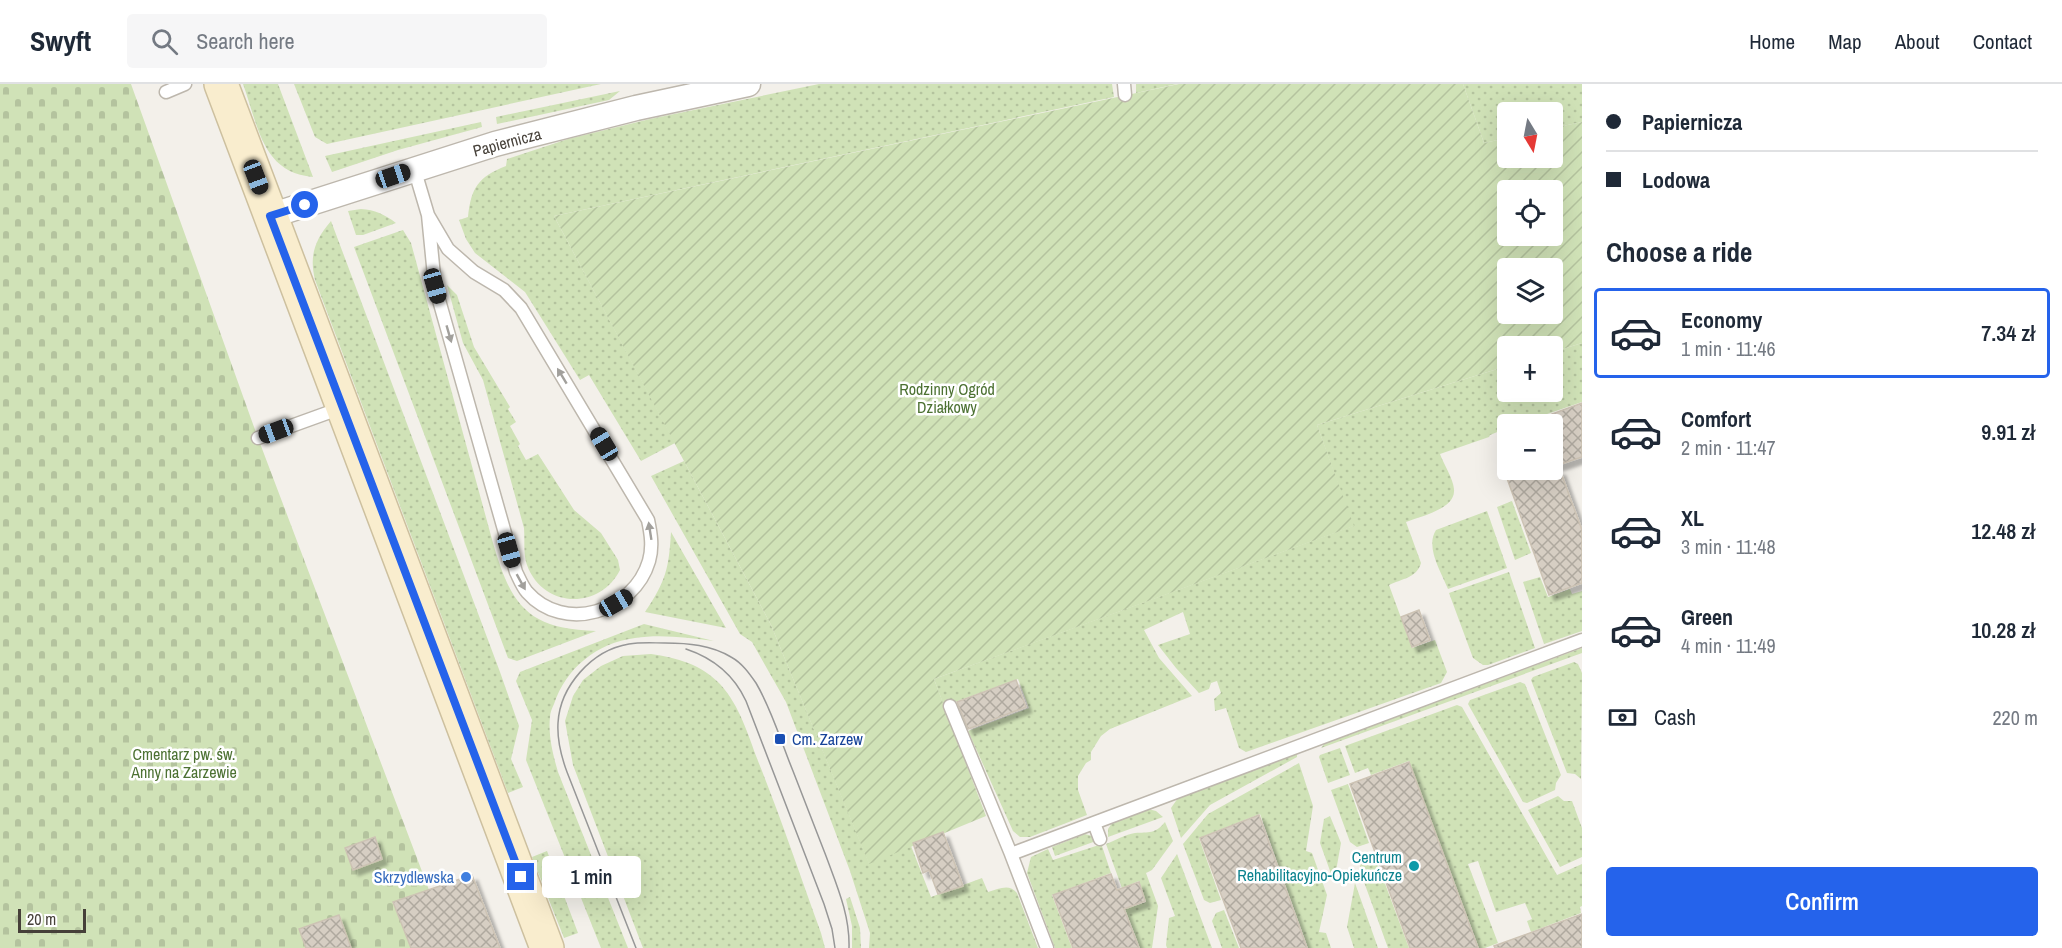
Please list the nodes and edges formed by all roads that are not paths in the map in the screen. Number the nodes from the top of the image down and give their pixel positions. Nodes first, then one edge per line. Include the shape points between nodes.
1 (186, 84) edge
2 (221, 84) edge
3 (748, 84) edge
4 (713, 88) edge
5 (166, 92) dead end
6 (414, 168) junction
7 (429, 215) junction
8 (270, 216) junction
9 (343, 408) junction
10 (258, 438) dead end
11 (1582, 640) edge
12 (950, 706) dead end
13 (1094, 823) junction
14 (1100, 839) dead end
15 (1011, 854) junction
16 (547, 948) edge
17 (1047, 948) edge

1 - 5 lane
2 - 8 street
3 - 4 street, Papiernicza
4 - 6 street, Papiernicza
6 - 7 lane
6 - 8 street, Papiernicza
7 -> 7 lane via 435,286 516,572 526,591 540,604 562,613 583,615 605,609 627,597 640,581 649,561 652,539 648,520 521,308 504,290 474,272 448,249
8 - 9 street
9 - 10 lane
9 - 16 street
11 - 13 lane
12 - 15 lane
13 - 14 lane
13 - 15 lane
15 - 17 lane

